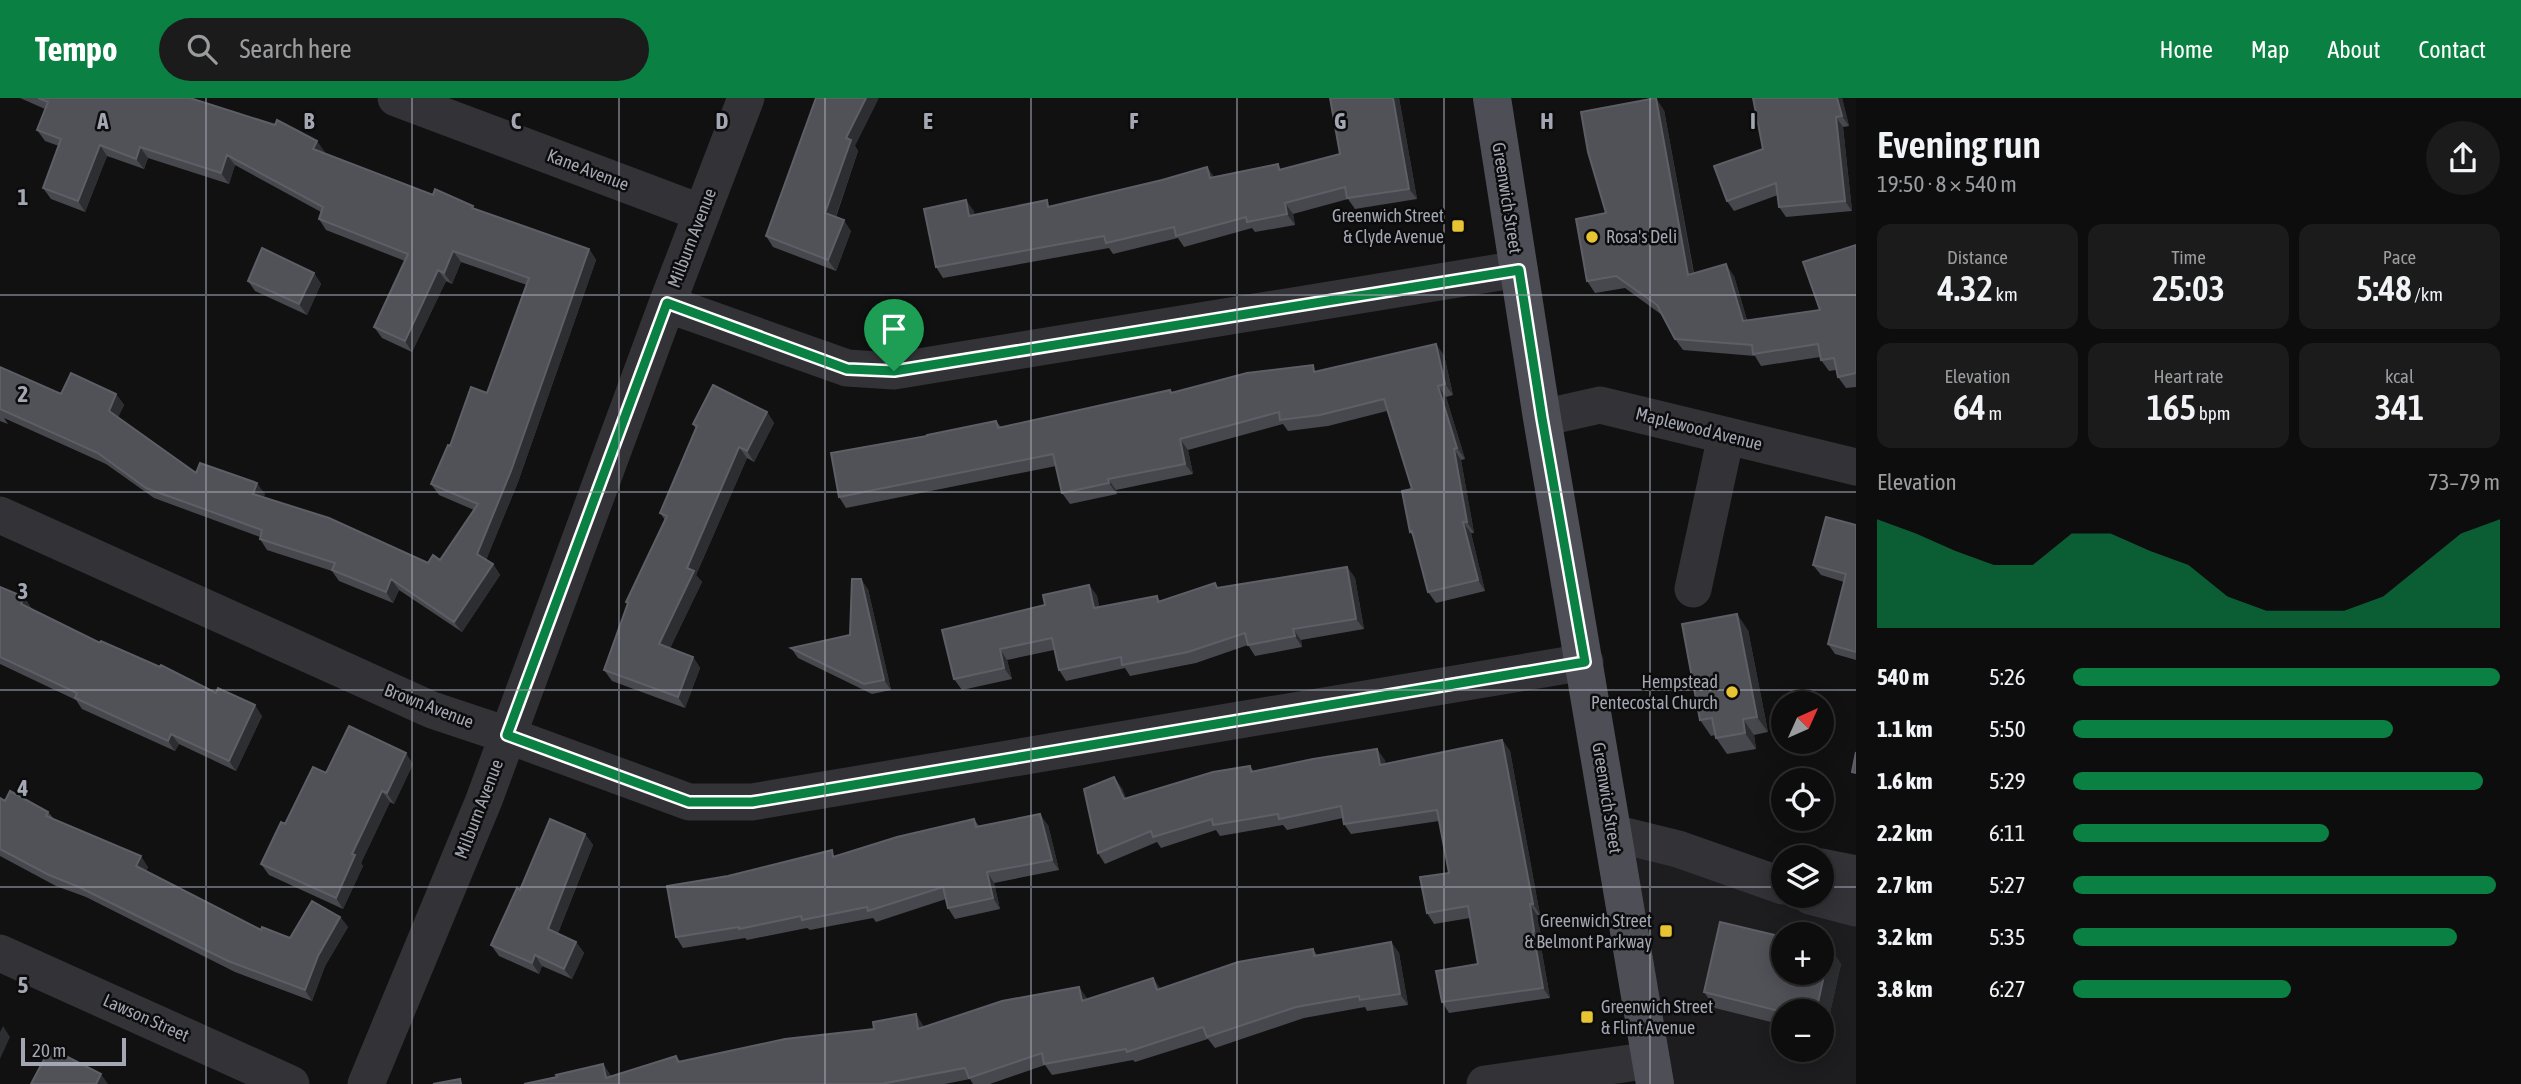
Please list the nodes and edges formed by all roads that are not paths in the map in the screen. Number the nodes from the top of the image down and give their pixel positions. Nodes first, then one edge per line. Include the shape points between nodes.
1 (396, 98) edge
2 (747, 98) edge
3 (1492, 98) edge
4 (702, 213) junction
5 (1519, 270) junction
6 (667, 303) junction
7 (1542, 418) junction
8 (1726, 436) junction
9 (1856, 467) edge
10 (0, 515) edge
11 (1693, 589) dead end
12 (1585, 662) junction
13 (507, 735) junction
14 (1613, 833) junction
15 (1678, 849) junction
16 (1771, 861) edge
17 (1834, 869) edge
18 (1856, 874) edge
19 (1771, 882) edge
20 (1834, 902) edge
21 (1856, 908) edge
22 (0, 953) edge
23 (1653, 1072) edge
24 (291, 1084) edge
25 (366, 1084) edge
26 (1485, 1084) edge

1 - 4 street, Kane Avenue
2 - 4 street, Milburn Avenue
3 - 5 main road, Greenwich Street
4 - 6 street, Milburn Avenue
5 - 6 street via 894,371 847,369
5 - 7 main road, Greenwich Street
6 - 13 street, Milburn Avenue
7 - 8 street, Maplewood Avenue via 1600,405
7 - 12 main road, Greenwich Street
8 - 9 street, Maplewood Avenue
8 - 11 street
10 - 13 street, Brown Avenue via 432,710
12 - 13 street, Brown Avenue via 752,802 689,802
12 - 14 main road, Greenwich Street
13 - 25 street, Milburn Avenue
14 - 15 street
14 - 23 main road, Greenwich Street
15 - 16 street
15 - 19 street
17 - 18 street
20 - 21 street
22 - 24 street, Lawson Street
23 - 26 street

